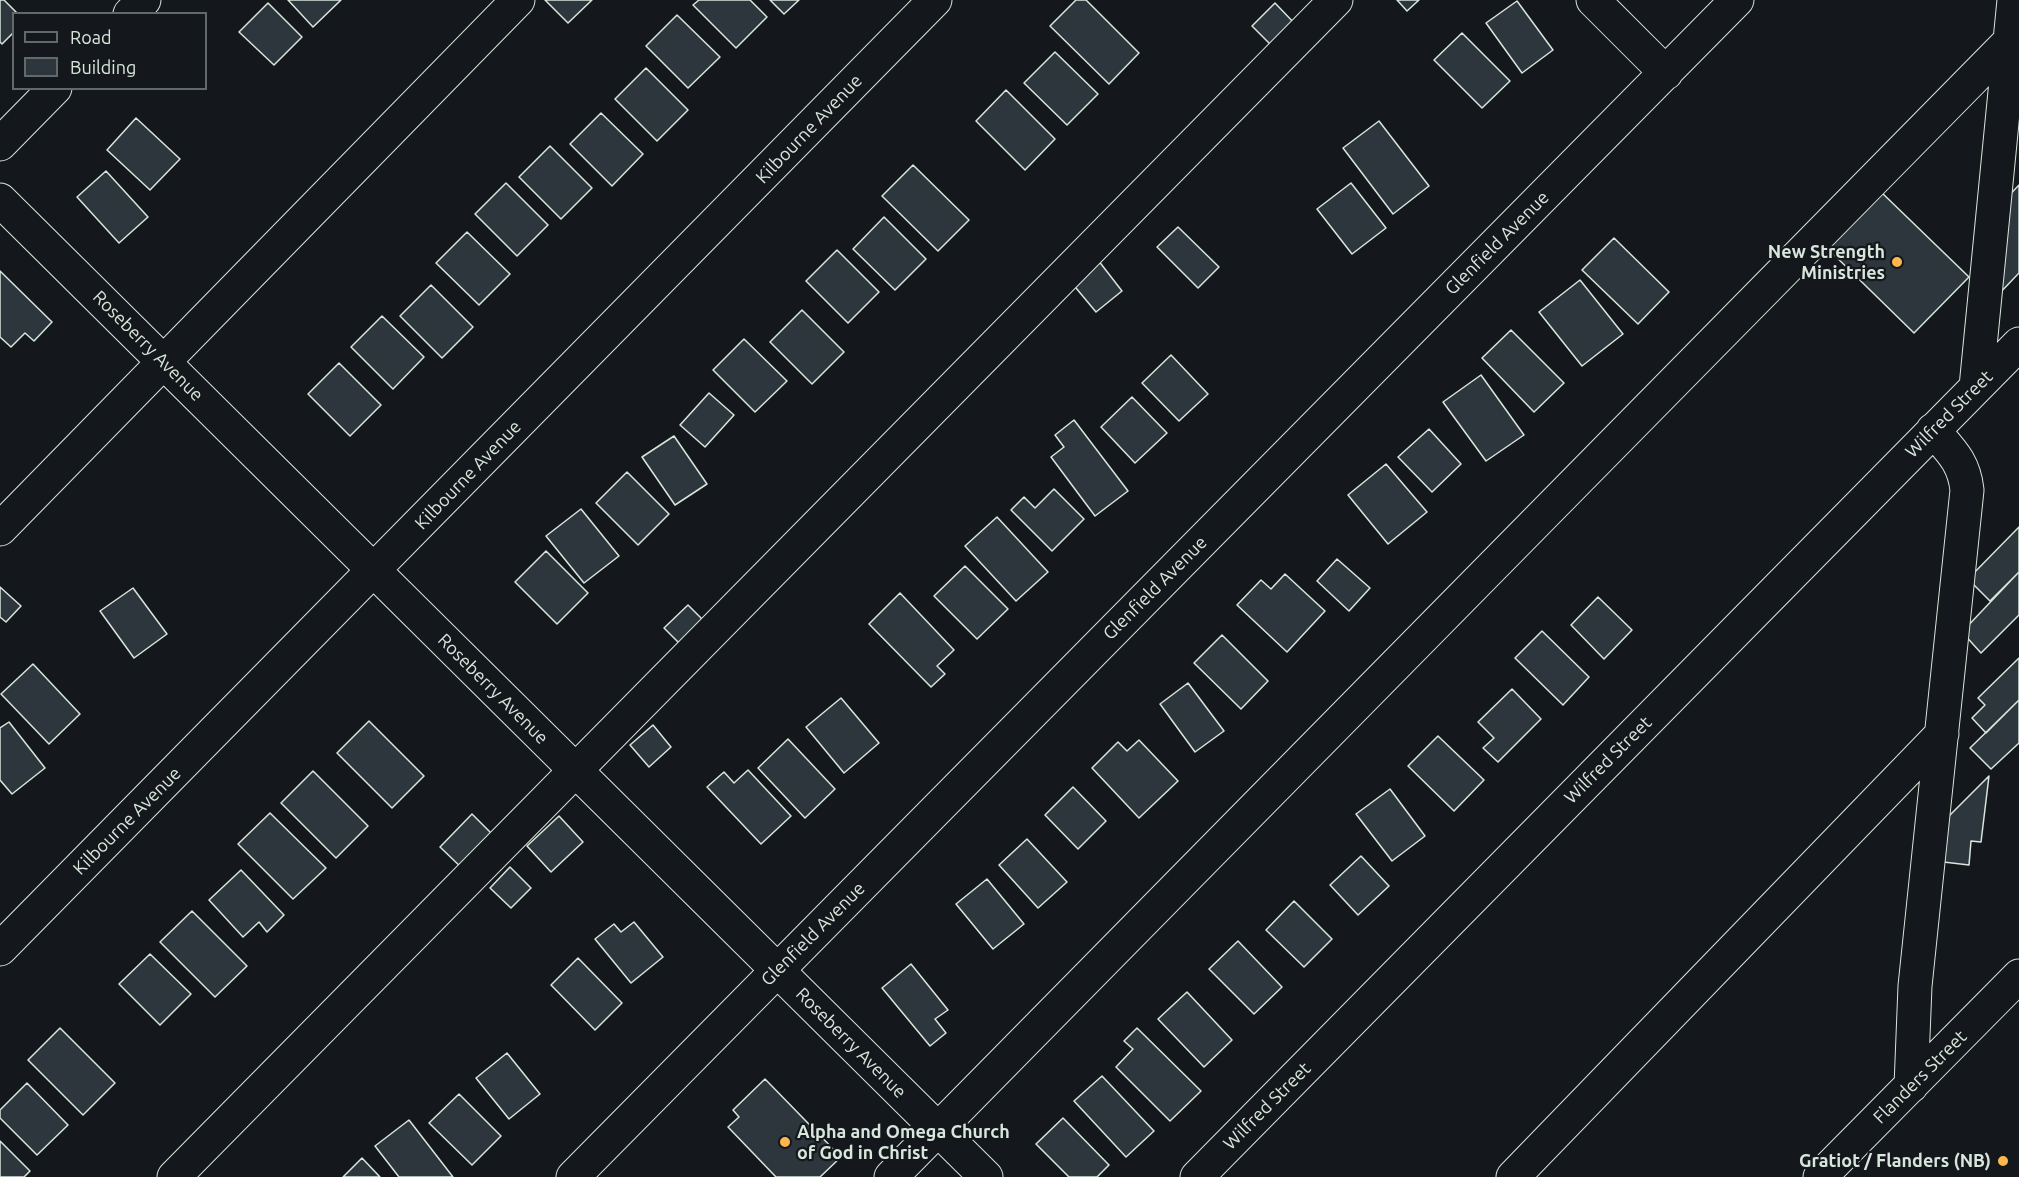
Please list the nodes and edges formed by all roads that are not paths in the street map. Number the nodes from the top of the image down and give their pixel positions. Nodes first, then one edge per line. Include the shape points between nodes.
1 (144, 0) edge
2 (518, 0) edge
3 (935, 0) edge
4 (1336, 0) edge
5 (1593, 0) edge
6 (1737, 0) edge
7 (2014, 0) edge
8 (132, 12) edge
9 (2010, 40) junction
10 (1666, 73) junction
11 (54, 90) edge
12 (0, 144) edge
13 (0, 200) edge
14 (2019, 344) edge
15 (165, 363) junction
16 (1976, 387) junction
17 (1933, 430) junction
18 (0, 530) edge
19 (375, 571) junction
20 (1942, 734) junction
21 (576, 770) junction
22 (0, 949) edge
23 (777, 970) junction
24 (2019, 976) edge
25 (1911, 1086) junction
26 (938, 1129) junction
27 (174, 1177) edge
28 (573, 1177) edge
29 (891, 1177) edge
30 (986, 1177) edge
31 (1197, 1177) edge
32 (1513, 1177) edge
33 (1820, 1177) edge

1 - 8 street
2 - 15 street
3 - 19 street, Kilbourne Avenue
4 - 21 street
5 - 10 street
6 - 10 street, Glenfield Avenue
7 - 9 street
9 - 16 street
9 - 26 street
10 - 23 street, Glenfield Avenue
11 - 12 street
13 - 15 street, Roseberry Avenue
14 - 16 street, Wilfred Street
15 - 18 street
15 - 19 street, Roseberry Avenue
16 - 17 street, Wilfred Street
17 - 20 street via 1959,460 1967,490
17 - 31 street, Wilfred Street
19 - 21 street, Roseberry Avenue
19 - 22 street, Kilbourne Avenue
20 - 25 street via 1915,986
20 - 32 street
21 - 23 street, Roseberry Avenue
21 - 27 street
23 - 26 street, Roseberry Avenue
23 - 28 street, Glenfield Avenue
24 - 25 street, Flanders Street
25 - 33 street, Flanders Street
26 - 29 street
26 - 30 street, Roseberry Avenue

